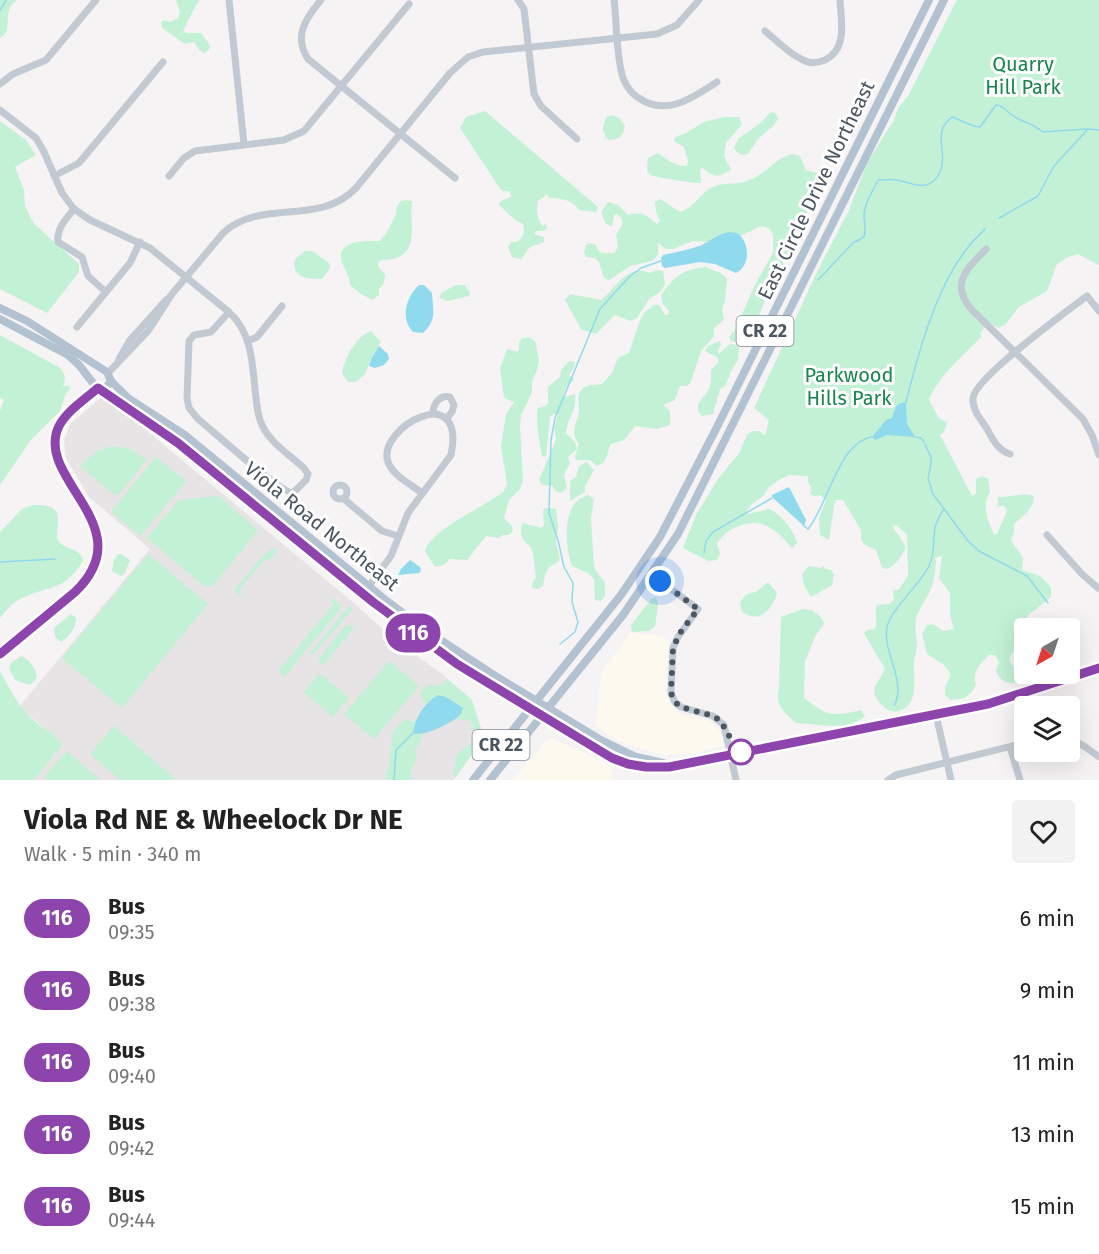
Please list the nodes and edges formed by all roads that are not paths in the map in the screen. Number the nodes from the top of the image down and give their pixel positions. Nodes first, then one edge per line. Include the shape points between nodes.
1 (96, 0) edge
2 (229, 0) edge
3 (321, 0) edge
4 (518, 0) edge
5 (614, 0) edge
6 (699, 0) edge
7 (840, 0) edge
8 (929, 0) edge
9 (944, 0) edge
10 (409, 4) dead end
11 (765, 31) dead end
12 (618, 38) junction
13 (528, 48) junction
14 (163, 62) dead end
15 (717, 82) dead end
16 (0, 84) edge
17 (342, 87) junction
18 (0, 110) edge
19 (400, 134) junction
20 (576, 139) dead end
21 (244, 144) junction
22 (54, 176) junction
23 (169, 176) dead end
24 (455, 178) dead end
25 (74, 209) junction
26 (140, 242) junction
27 (986, 249) dead end
28 (186, 277) junction
29 (105, 292) junction
30 (282, 306) dead end
31 (0, 308) edge
32 (1099, 311) edge
33 (229, 312) junction
34 (0, 319) edge
35 (77, 327) dead end
36 (248, 341) junction
37 (1014, 351) junction
38 (108, 375) junction
39 (97, 386) junction
40 (433, 413) junction
41 (446, 419) junction
42 (1010, 454) dead end
43 (1099, 455) edge
44 (423, 493) junction
45 (344, 499) dead end
46 (1047, 535) dead end
47 (398, 536) junction
48 (652, 575) junction
49 (369, 586) junction
50 (1099, 589) edge
51 (363, 594) junction
52 (0, 654) edge
53 (1099, 668) edge
54 (536, 701) junction
55 (548, 708) junction
56 (530, 709) junction
57 (936, 715) junction
58 (541, 716) junction
59 (1080, 744) edge
60 (1014, 746) edge
61 (1010, 747) junction
62 (731, 754) junction
63 (1099, 757) edge
64 (947, 763) junction
65 (678, 764) junction
66 (473, 780) edge
67 (490, 780) edge
68 (736, 780) edge
69 (888, 780) edge
70 (951, 780) edge
71 (1020, 780) edge

1 - 16 street via 46,60
2 - 21 street
3 - 17 street via 303,24 303,47 313,64
4 - 13 street via 524,9
5 - 12 street
6 - 12 street via 683,20 664,32
7 - 11 street via 841,40 829,58 816,63 805,61
8 - 54 main road, East Circle Drive Northeast / CR 22 via 660,537 621,595
9 - 48 main road, East Circle Drive Northeast / CR 22 via 689,514
10 - 17 street
12 - 13 street
12 - 15 street via 623,77 630,91 643,100 657,105 677,104
13 - 19 street via 483,52 463,60
13 - 20 street via 537,100
14 - 22 street via 79,163
17 - 19 street
17 - 21 street via 298,135
18 - 22 street via 36,138
19 - 24 street
19 - 28 street via 343,200 322,209 240,220 224,232
21 - 23 street via 195,151
22 - 25 street
25 - 26 street
25 - 29 street via 62,225 58,242 82,257 88,276
26 - 28 street
26 - 29 street
27 - 37 street via 964,274 962,295
28 - 33 street
28 - 38 street via 130,340
29 - 35 street
30 - 36 street
31 - 38 main road, Viola Road Northeast via 34,325
32 - 37 street via 1087,296
33 - 36 street
33 - 36 street via 211,332 189,340 188,406 274,482 293,493 308,474 262,425
34 - 39 main road, Viola Road Northeast via 68,355
37 - 42 street via 975,391 973,398 977,413 998,447
37 - 43 street via 1083,419
38 - 39 main road via 108,386
38 - 39 main road via 99,370 95,373
38 - 49 main road, Viola Road Northeast via 128,398 185,435
39 - 51 main road, Viola Road Northeast via 178,443
39 - 52 street via 63,420 55,445 60,464 96,530 93,569 75,592
40 - 41 street
40 - 41 street via 440,399 450,397 454,405
40 - 44 street via 408,423 388,448 387,455 393,469
41 - 44 street via 452,430 451,454
44 - 47 street
45 - 47 street via 382,531
46 - 50 street
47 - 49 street via 392,556
48 - 55 main road, East Circle Drive Northeast / CR 22
48 - 62 street via 698,609 673,648 672,697 681,707 721,721
49 - 51 street
49 - 54 main road, Viola Road Northeast via 427,631
51 - 56 main road, Viola Road Northeast via 440,652
53 - 57 main road, Viola Road Northeast via 1003,699
54 - 55 main road, Viola Road Northeast
54 - 56 main road, East Circle Drive Northeast / CR 22
55 - 58 main road, East Circle Drive Northeast / CR 22
55 - 65 main road, Viola Road Northeast via 627,754
56 - 58 main road, Viola Road Northeast
56 - 66 main road, East Circle Drive Northeast / CR 22
57 - 62 main road, Viola Road Northeast
57 - 64 street
58 - 65 main road, Viola Road Northeast via 621,761 646,767
58 - 67 main road, East Circle Drive Northeast / CR 22
59 - 63 street
60 - 61 street
61 - 64 street
61 - 71 street
62 - 65 main road, Viola Road Northeast
62 - 68 street
64 - 69 street
64 - 70 street

